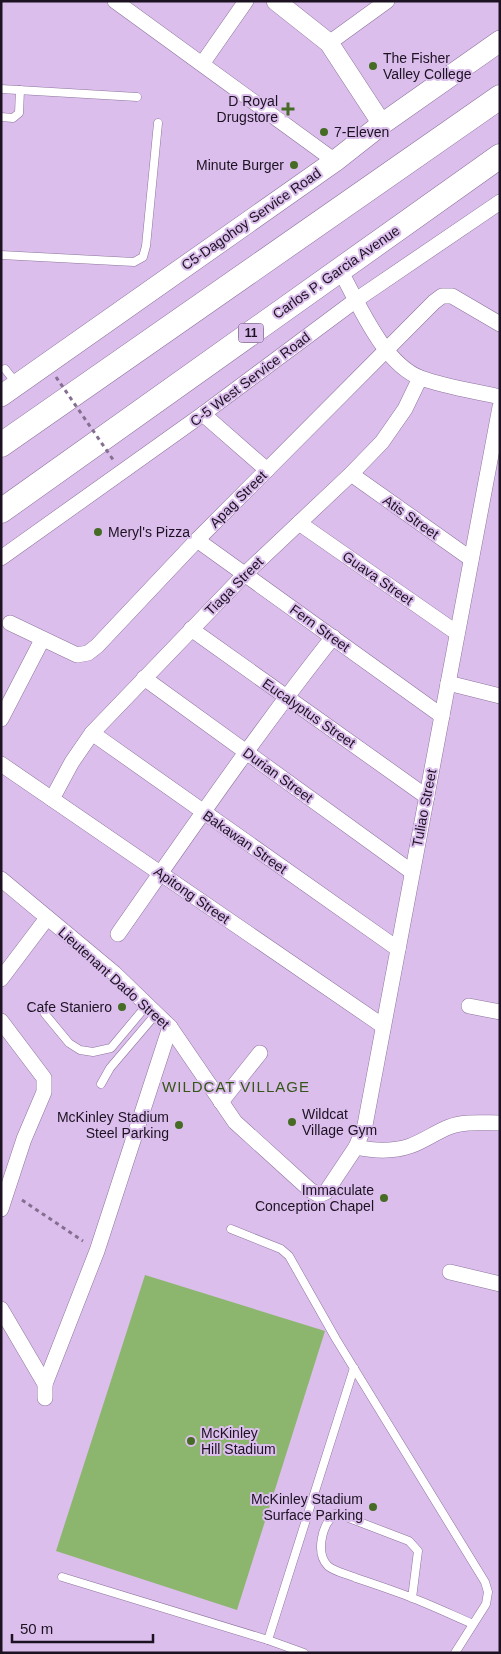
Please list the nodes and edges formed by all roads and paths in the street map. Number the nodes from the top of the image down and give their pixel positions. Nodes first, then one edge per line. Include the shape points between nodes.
1 (115, 1) edge
2 (246, 1) edge
3 (276, 1) edge
4 (387, 1) edge
5 (500, 41) edge
6 (329, 43) junction
7 (202, 64) junction
8 (1, 89) edge
9 (20, 90) junction
10 (137, 97) dead end
11 (500, 97) edge
12 (1, 117) edge
13 (158, 123) dead end
14 (382, 124) junction
15 (500, 156) edge
16 (335, 161) junction
17 (500, 202) edge
18 (1, 255) edge
19 (340, 270) junction
20 (356, 300) junction
21 (500, 324) edge
22 (385, 350) junction
23 (56, 377) dead end
24 (420, 378) junction
25 (8, 383) edge
26 (500, 397) edge
27 (500, 407) edge
28 (203, 414) junction
29 (1, 446) edge
30 (114, 461) dead end
31 (267, 470) junction
32 (351, 474) junction
33 (1, 511) edge
34 (299, 523) junction
35 (197, 540) junction
36 (1, 558) edge
37 (472, 559) junction
38 (245, 574) junction
39 (10, 623) dead end
40 (191, 629) junction
41 (457, 632) junction
42 (332, 637) junction
43 (42, 640) junction
44 (144, 678) junction
45 (448, 683) junction
46 (500, 696) edge
47 (286, 697) junction
48 (442, 716) junction
49 (1, 719) edge
50 (92, 732) junction
51 (246, 752) junction
52 (1, 764) edge
53 (427, 797) junction
54 (52, 799) junction
55 (202, 812) junction
56 (160, 872) junction
57 (412, 872) junction
58 (1, 879) edge
59 (47, 918) junction
60 (118, 934) dead end
61 (398, 949) junction
62 (1, 979) edge
63 (469, 1006) dead end
64 (151, 1009) junction
65 (500, 1012) edge
66 (45, 1014) dead end
67 (1, 1022) edge
68 (383, 1026) junction
69 (170, 1027) junction
70 (260, 1053) dead end
71 (101, 1084) dead end
72 (221, 1102) junction
73 (500, 1122) edge
74 (356, 1147) junction
75 (4, 1189) edge
76 (319, 1194) joint
77 (1, 1209) edge
78 (231, 1229) dead end
79 (97, 1251) junction
80 (450, 1272) dead end
81 (500, 1284) edge
82 (1, 1309) edge
83 (354, 1368) junction
84 (62, 1577) dead end
85 (412, 1598) junction
86 (473, 1624) junction
87 (268, 1640) junction
88 (304, 1653) edge
89 (455, 1653) edge

1 - 7 street
2 - 7 street
3 - 6 street
4 - 6 street
5 - 14 main road, C5-Dagohoy Service Road
6 - 14 street
7 - 16 street
8 - 9 lane
9 - 10 lane
9 - 12 lane via 19,113 13,118
11 - 29 main road
13 - 18 lane via 144,257 134,262
14 - 16 main road, C5-Dagohoy Service Road
15 - 19 main road, Carlos P. Garcia Avenue / 11
16 - 25 main road, C5-Dagohoy Service Road
17 - 20 street, C-5 West Service Road
19 - 20 street
19 - 33 main road, Carlos P. Garcia Avenue / 11
20 - 22 street
20 - 28 street, C-5 West Service Road
21 - 22 street, Apag Street via 452,296 442,296
22 - 24 street via 405,370
22 - 31 street, Apag Street
23 - 30 path, bridge
24 - 26 street
24 - 32 street, Tiaga Street via 405,409 382,442
27 - 37 street, Tuliao Street
28 - 31 street
28 - 36 street, C-5 West Service Road
31 - 35 street, Apag Street
32 - 34 street, Tiaga Street
32 - 37 street, Atis Street
34 - 38 street, Tiaga Street
34 - 41 street, Guava Street
35 - 38 street, Fern Street
35 - 43 street, Apag Street via 88,653 77,655
37 - 41 street, Tuliao Street
38 - 40 street, Tiaga Street
38 - 42 street, Fern Street
39 - 43 street, Apag Street
40 - 44 street, Tiaga Street
40 - 47 street, Eucalyptus Street
41 - 45 street, Tuliao Street
42 - 47 street
42 - 48 street, Fern Street
43 - 49 street
44 - 50 street, Tiaga Street
44 - 51 street, Durian Street
45 - 46 street
45 - 48 street, Tuliao Street
47 - 51 street
47 - 53 street, Eucalyptus Street
48 - 53 street, Tuliao Street
50 - 54 street, Tiaga Street
50 - 55 street, Bakawan Street
51 - 55 street
51 - 57 street, Durian Street
52 - 54 street, Apitong Street
53 - 57 street, Tuliao Street
54 - 56 street, Apitong Street
55 - 56 street
55 - 61 street, Bakawan Street
56 - 60 street
56 - 68 street, Apitong Street
57 - 61 street, Tuliao Street
58 - 59 street, Lieutenant Dado Street
59 - 62 street
59 - 64 street, Lieutenant Dado Street
61 - 68 street, Tuliao Street
63 - 65 street
64 - 66 lane via 111,1048 93,1052 80,1050 69,1043
64 - 69 street, Lieutenant Dado Street
64 - 71 lane
67 - 75 street via 44,1078 44,1092
68 - 74 street, Tuliao Street via 365,1125
69 - 72 street, Lieutenant Dado Street
69 - 79 street
70 - 72 street
72 - 76 street, Lieutenant Dado Street via 235,1122 310,1190
73 - 74 street via 450,1126 410,1146 392,1150 372,1151
74 - 76 street, Tuliao Street via 326,1192
75 - 77 street
75 - 79 path
78 - 83 lane via 281,1249 289,1256
79 - 82 street via 45,1391
80 - 81 street
83 - 86 lane via 485,1582 488,1592 486,1604
83 - 87 lane
84 - 87 lane
85 - 85 lane via 328,1566 321,1550 323,1537 335,1514 409,1542 418,1551
85 - 86 lane
86 - 89 lane
87 - 88 lane

